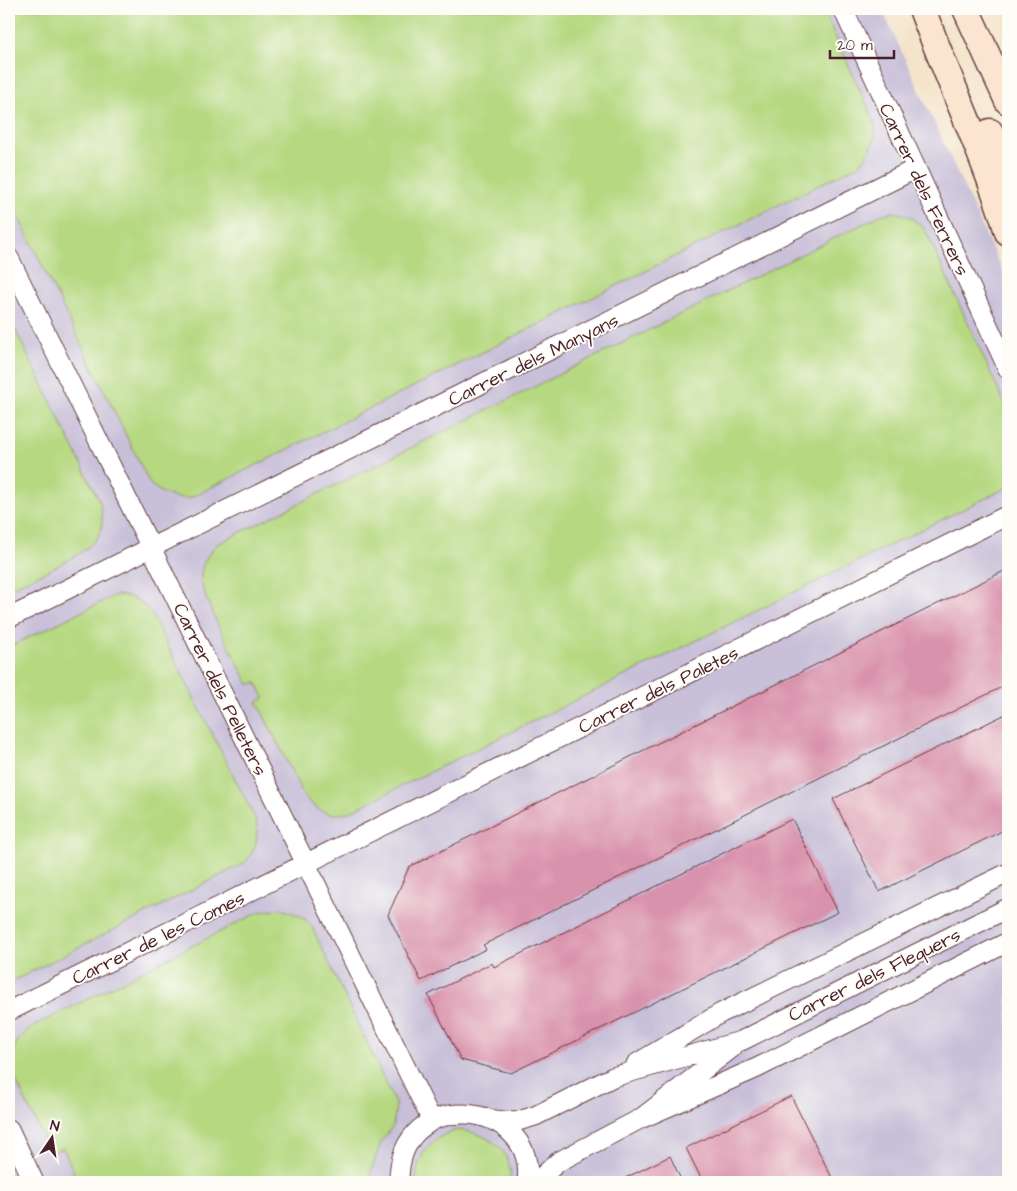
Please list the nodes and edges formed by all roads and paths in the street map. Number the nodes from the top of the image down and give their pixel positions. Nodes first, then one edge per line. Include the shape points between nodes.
1 (842, 9) edge
2 (922, 9) edge
3 (934, 9) edge
4 (966, 9) edge
5 (1003, 86) edge
6 (1008, 100) edge
7 (915, 169) junction
8 (1008, 171) edge
9 (1008, 232) edge
10 (9, 258) edge
11 (1008, 369) edge
12 (1008, 514) edge
13 (152, 548) junction
14 (9, 618) edge
15 (308, 864) junction
16 (1008, 873) edge
17 (1008, 908) edge
18 (1008, 942) edge
19 (9, 1010) edge
20 (741, 1041) junction
21 (613, 1077) junction
22 (640, 1119) junction
23 (494, 1120) junction
24 (432, 1121) junction
25 (9, 1129) edge
26 (34, 1182) edge
27 (399, 1182) edge
28 (527, 1182) edge
29 (536, 1182) edge

1 - 7 street, Carrer dels Ferrers
2 - 9 main road via 995,189
3 - 8 main road
4 - 5 main road
5 - 6 main road
7 - 11 street, Carrer dels Ferrers
7 - 13 street, Carrer dels Manyans
10 - 13 street, Carrer dels Pelleters
12 - 15 street, Carrer dels Paletes
13 - 14 street, Carrer dels Manyans
13 - 15 street, Carrer dels Pelleters
15 - 19 street, Carrer de les Comes
15 - 24 street, Carrer dels Pelleters
16 - 21 street via 721,1013
17 - 20 street, Carrer dels Flequers
18 - 22 street via 757,1068
20 - 21 street, Carrer dels Flequers
20 - 22 street, Carrer dels Flequers
21 - 23 street, Carrer dels Flequers via 535,1116 515,1122
22 - 29 street, Carrer dels Flequers via 558,1162
23 - 24 street via 474,1113 452,1114
23 - 28 street via 511,1134 523,1153
24 - 27 street via 417,1132 405,1149 399,1167
25 - 26 street

